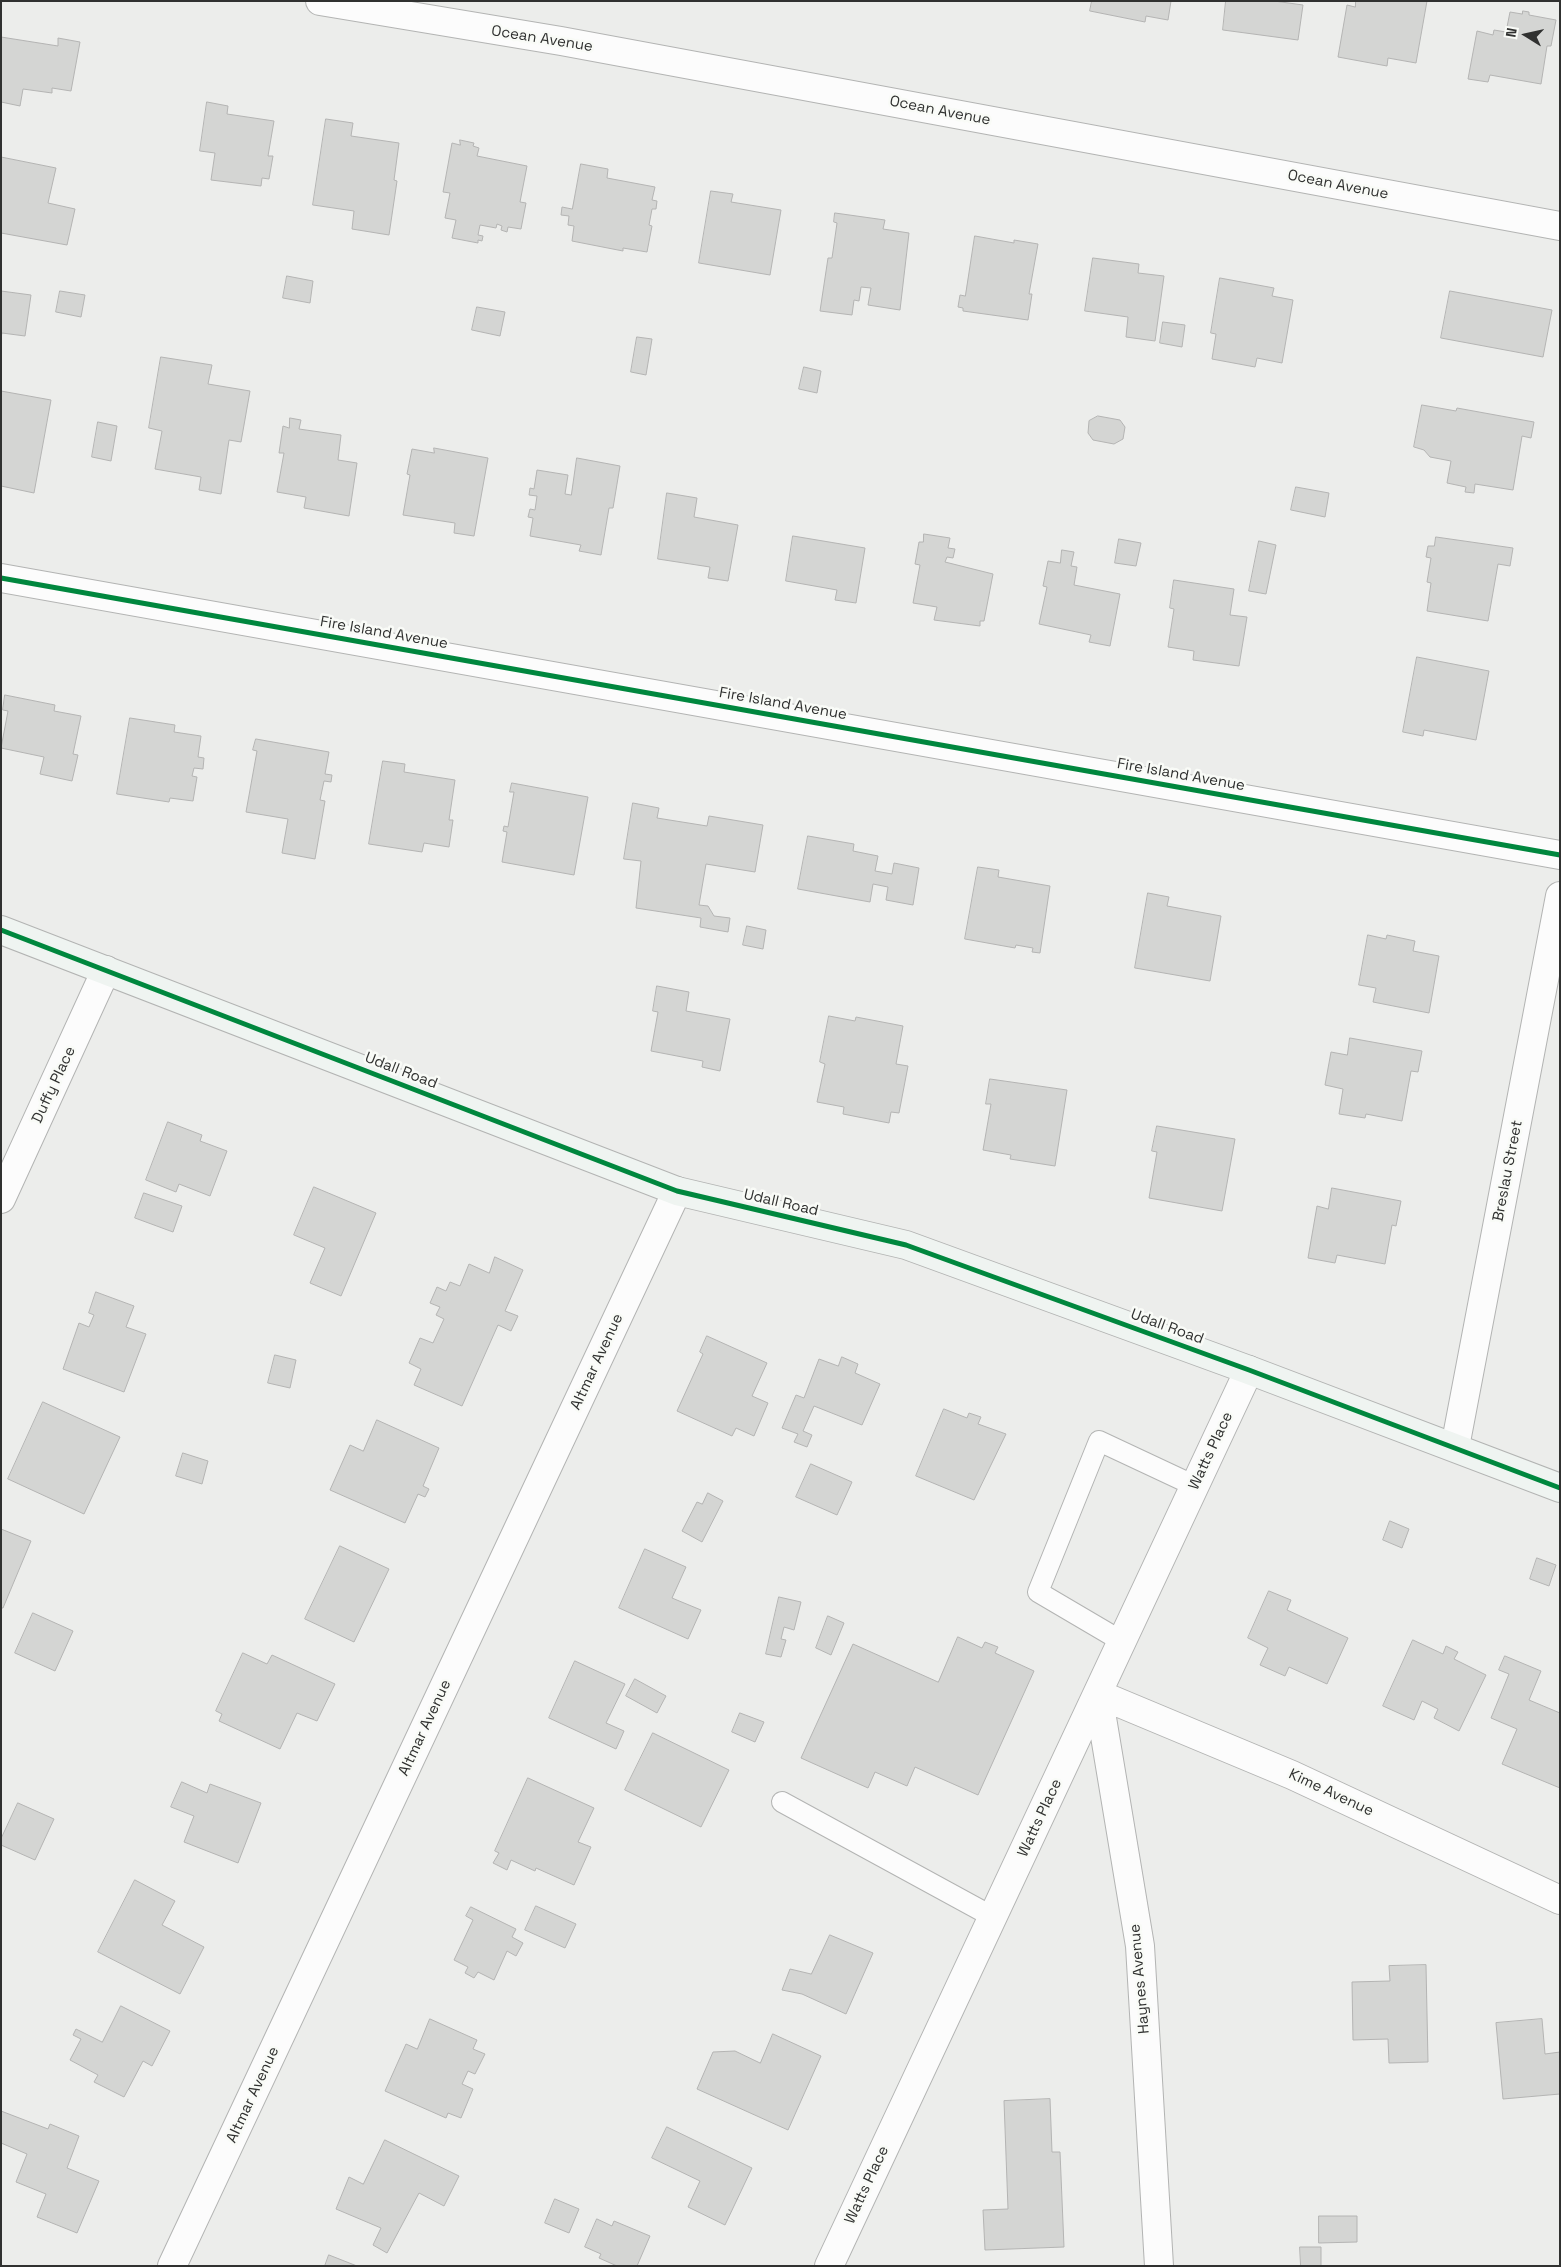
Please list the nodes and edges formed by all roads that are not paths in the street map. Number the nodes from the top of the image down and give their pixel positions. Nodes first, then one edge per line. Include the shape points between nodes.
1 (320, 1) edge
2 (1560, 226) edge
3 (1, 578) edge
4 (1560, 855) edge
5 (1560, 896) edge
6 (1, 930) edge
7 (1556, 944) edge
8 (106, 970) junction
9 (677, 1191) junction
10 (1, 1199) edge
11 (1249, 1370) junction
12 (1455, 1447) junction
13 (1195, 1486) junction
14 (1560, 1488) edge
15 (1123, 1642) junction
16 (1098, 1694) junction
17 (782, 1802) dead end
18 (1560, 1900) edge
19 (993, 1917) junction
20 (172, 2266) edge
21 (829, 2266) edge
22 (1159, 2266) edge

1 - 2 street, Ocean Avenue via 561,41
3 - 4 street, Fire Island Avenue
5 - 7 street, Breslau Street
6 - 8 street, Udall Road
7 - 12 street, Breslau Street
8 - 9 street, Udall Road
8 - 10 street, Duffy Place
9 - 11 street, Udall Road via 906,1245
9 - 20 street, Altmar Avenue
11 - 12 street, Udall Road
11 - 13 street, Watts Place
12 - 14 street, Udall Road
13 - 15 street, Watts Place
13 - 15 lane via 1099,1442 1038,1592
15 - 16 street, Watts Place
16 - 18 street, Kime Avenue via 1292,1775
16 - 19 street, Watts Place
16 - 22 street, Haynes Avenue via 1140,1946
17 - 19 lane
19 - 21 street, Watts Place

